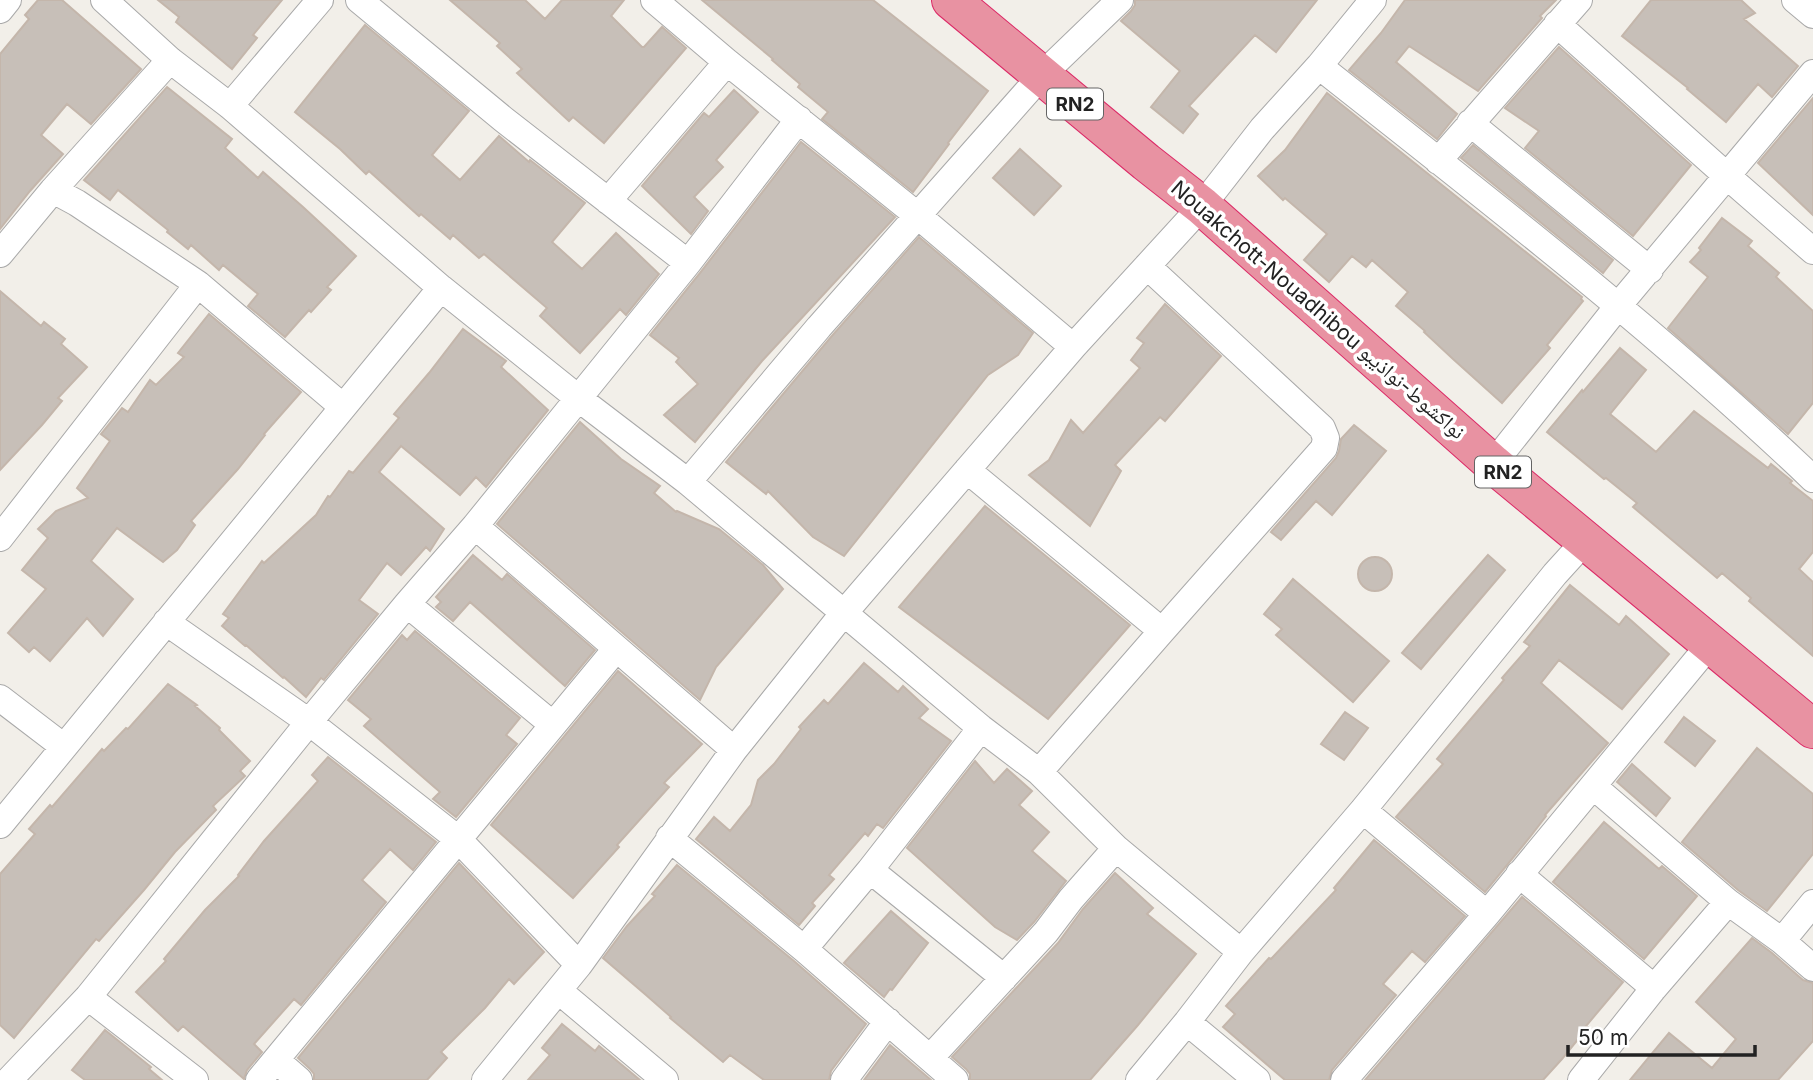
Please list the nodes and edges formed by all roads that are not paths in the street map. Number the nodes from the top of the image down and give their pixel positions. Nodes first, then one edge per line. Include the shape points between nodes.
1 (8, 0) edge
2 (104, 0) edge
3 (320, 0) edge
4 (359, 0) edge
5 (951, 0) edge
6 (1120, 0) edge
7 (1373, 0) edge
8 (1579, 0) edge
9 (1794, 0) edge
10 (666, 4) edge
11 (0, 10) edge
12 (1813, 15) edge
13 (1557, 24) junction
14 (170, 60) junction
15 (727, 62) junction
16 (1319, 66) junction
17 (1813, 73) edge
18 (1041, 76) junction
19 (230, 106) junction
20 (799, 119) junction
21 (1471, 123) junction
22 (1438, 160) junction
23 (1727, 176) junction
24 (53, 190) junction
25 (608, 201) junction
26 (1202, 206) junction
27 (917, 215) junction
28 (1813, 251) edge
29 (0, 254) edge
30 (688, 263) junction
31 (1147, 265) junction
32 (1650, 270) junction
33 (198, 284) junction
34 (441, 288) junction
35 (1618, 306) junction
36 (1073, 347) junction
37 (578, 398) junction
38 (343, 407) junction
39 (1493, 464) junction
40 (967, 470) junction
41 (1813, 479) edge
42 (688, 482) junction
43 (475, 526) junction
44 (2, 529) edge
45 (1585, 541) junction
46 (407, 604) junction
47 (844, 613) junction
48 (166, 622) junction
49 (1162, 631) junction
50 (1711, 643) junction
51 (616, 649) junction
52 (0, 698) edge
53 (309, 722) junction
54 (552, 724) junction
55 (981, 728) junction
56 (1813, 729) edge
57 (64, 747) junction
58 (734, 750) junction
59 (1039, 772) junction
60 (1593, 786) junction
61 (1363, 810) junction
62 (0, 825) edge
63 (669, 838) junction
64 (458, 839) junction
65 (1116, 848) junction
66 (870, 870) junction
67 (1520, 874) junction
68 (1728, 902) junction
69 (1813, 903) edge
70 (1487, 914) junction
71 (1782, 941) junction
72 (804, 949) junction
73 (1241, 952) junction
74 (579, 965) junction
75 (1813, 968) edge
76 (1004, 978) junction
77 (1654, 988) junction
78 (559, 991) junction
79 (88, 997) junction
80 (888, 1021) junction
81 (1187, 1022) junction
82 (930, 1058) junction
83 (267, 1070) edge
84 (15, 1071) edge
85 (195, 1080) edge
86 (299, 1080) edge
87 (485, 1080) edge
88 (665, 1080) edge
89 (844, 1080) edge
90 (955, 1080) edge
91 (1139, 1080) edge
92 (1257, 1080) edge
93 (1344, 1080) edge
94 (1581, 1080) edge

1 - 11 street
2 - 14 street
3 - 19 street
4 - 25 street
5 - 18 highway, Nouakchott-Nouadhibou نواكشوط-نواذيبو / RN2
6 - 18 street
7 - 16 street
8 - 13 street
9 - 12 street
10 - 15 street
13 - 21 street
13 - 23 street
14 - 19 street
14 - 24 street
15 - 20 street
15 - 25 street
16 - 22 street
16 - 26 street
17 - 23 street
18 - 26 highway, Nouakchott-Nouadhibou نواكشوط-نواذيبو / RN2
18 - 27 street
19 - 34 street
20 - 27 street
20 - 30 street
21 - 22 street
21 - 32 street
22 - 35 street
23 - 28 street
23 - 32 street
24 - 29 street
24 - 33 street
25 - 30 street
26 - 31 street
26 - 39 highway, Nouakchott-Nouadhibou نواكشوط-نواذيبو / RN2
27 - 36 street
27 - 42 street
30 - 37 street
31 - 36 street
31 - 49 street via 1322,428 1326,438 1324,448
32 - 35 street
33 - 38 street
33 - 44 street
34 - 37 street
34 - 38 street
35 - 39 street
35 - 41 street
36 - 40 street
37 - 42 street
37 - 43 street
38 - 48 street
39 - 45 highway, Nouakchott-Nouadhibou نواكشوط-نواذيبو / RN2
40 - 47 street
40 - 49 street
42 - 47 street
43 - 46 street
43 - 51 street
45 - 50 highway, Nouakchott-Nouadhibou نواكشوط-نواذيبو / RN2
45 - 61 street
46 - 53 street
46 - 54 street
47 - 55 street
47 - 58 street
48 - 53 street
48 - 57 street
49 - 59 street
50 - 56 highway, Nouakchott-Nouadhibou نواكشوط-نواذيبو / RN2
50 - 60 street
51 - 54 street
51 - 58 street
52 - 57 street
53 - 64 street
53 - 79 street
54 - 64 street
55 - 59 street
55 - 66 street
57 - 62 street
58 - 63 street
59 - 65 street
60 - 67 street
60 - 68 street
61 - 70 street
61 - 73 street
63 - 72 street
63 - 74 street
64 - 74 street
64 - 83 street
65 - 73 street
65 - 76 street
66 - 72 street
66 - 76 street
67 - 70 street
67 - 77 street
68 - 71 street
68 - 77 street
69 - 71 street
70 - 93 street
71 - 75 street
72 - 80 street
73 - 81 street
74 - 78 street
76 - 82 street
77 - 94 street
78 - 87 street
78 - 88 street
79 - 84 street
79 - 85 street
80 - 82 street
80 - 89 street
81 - 91 street
81 - 92 street
82 - 90 street
83 - 86 street

